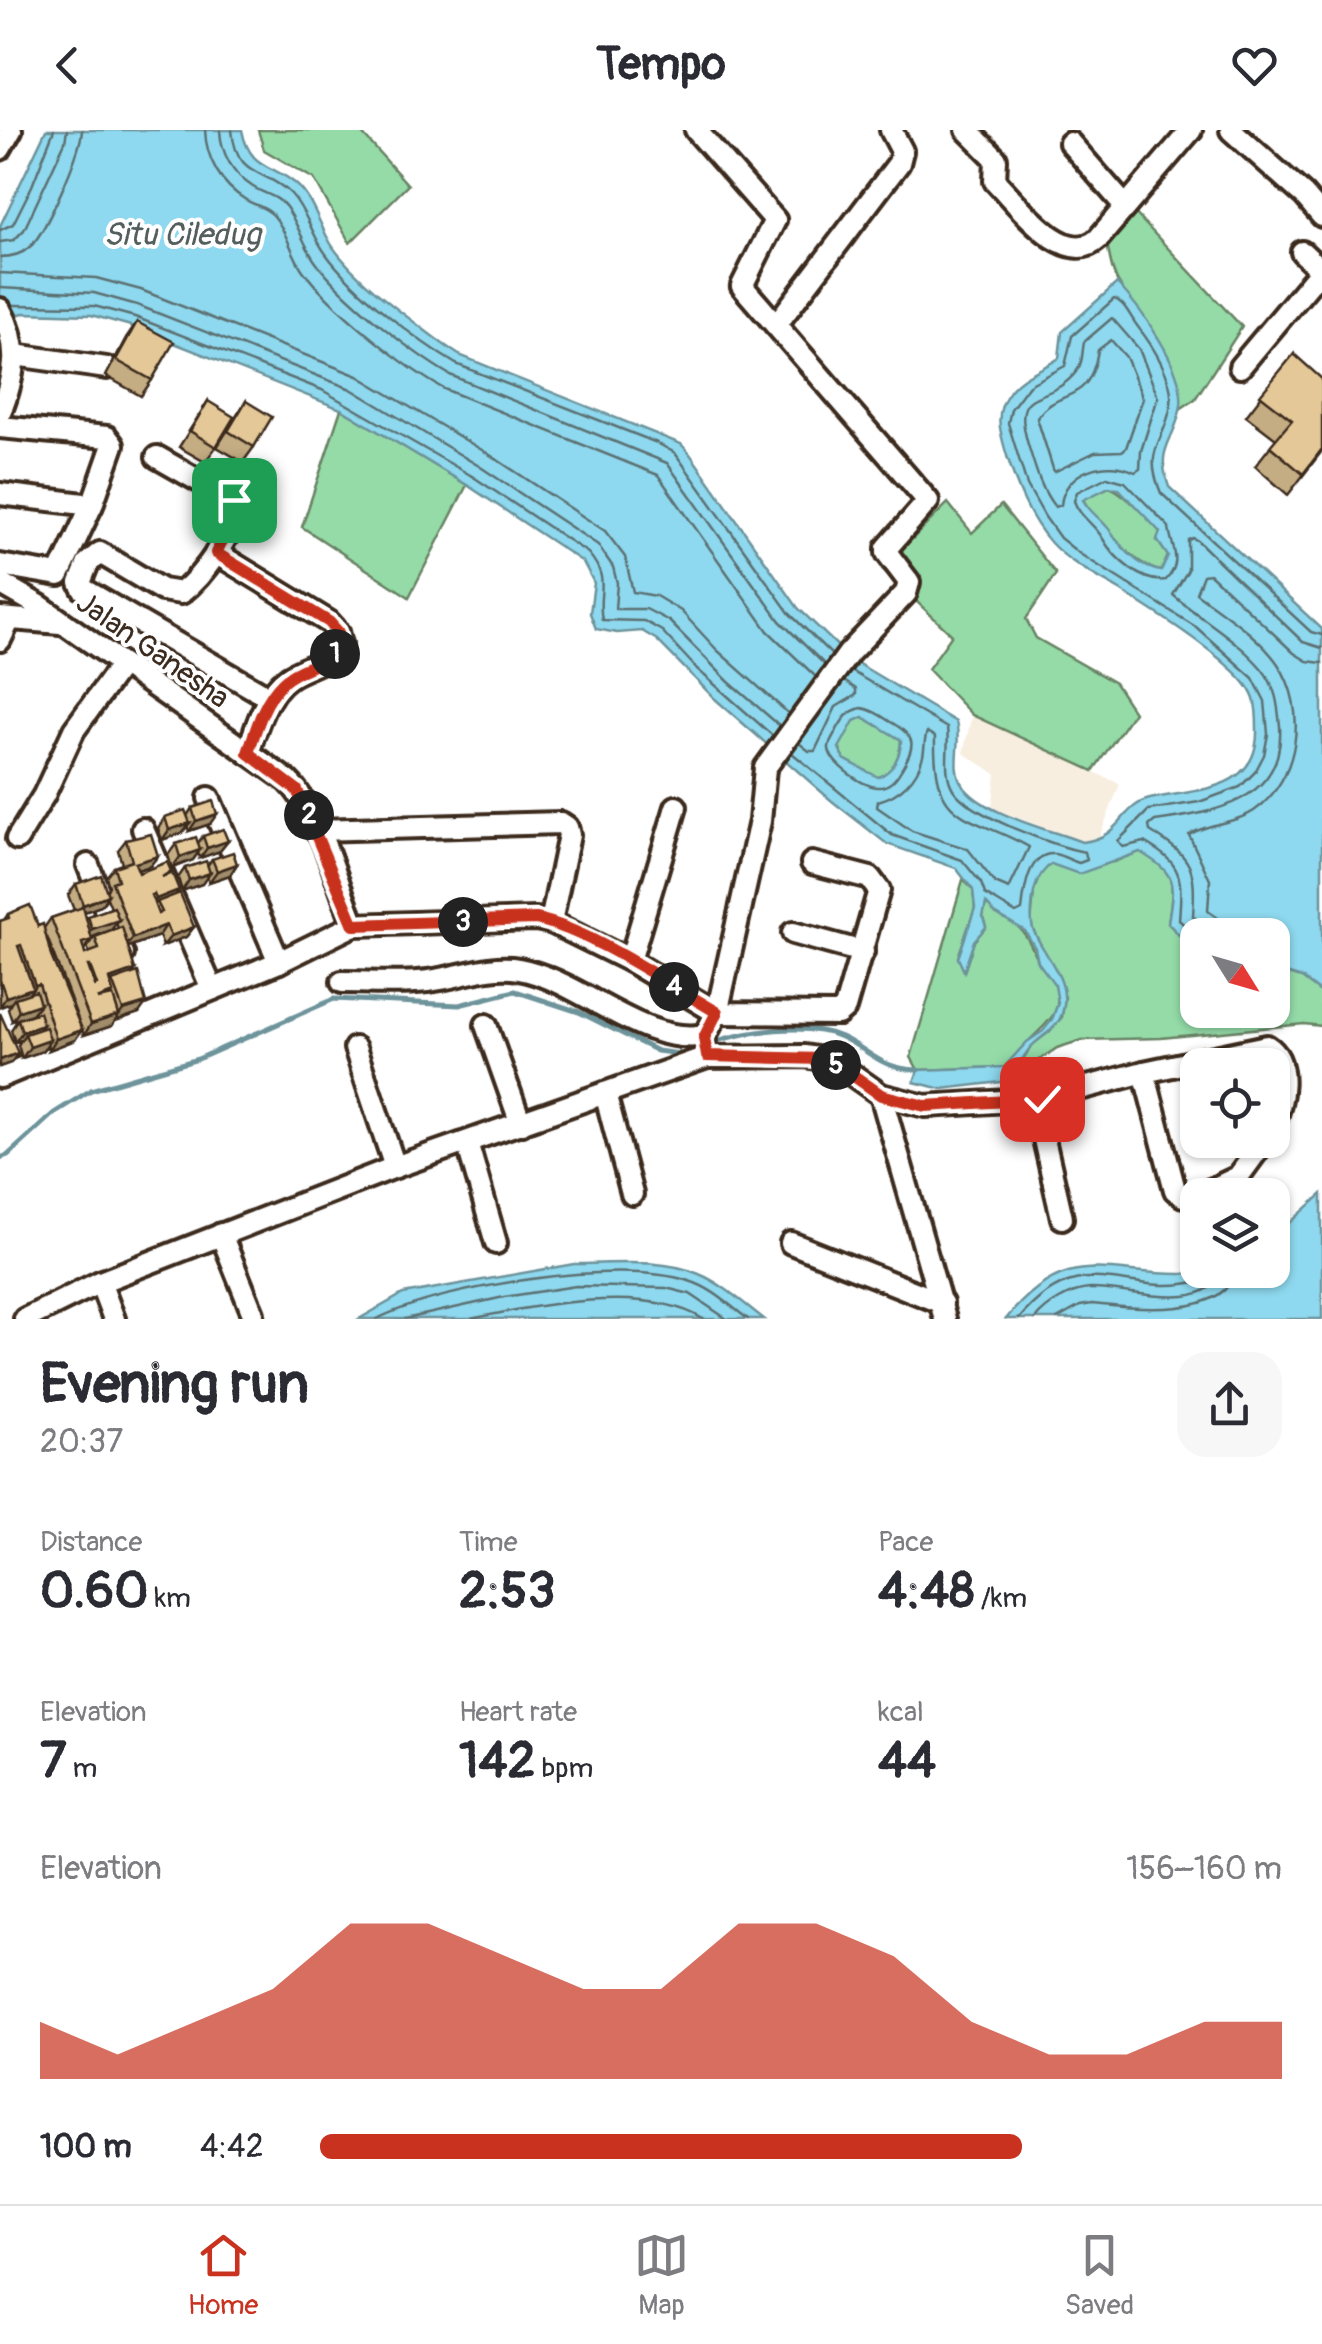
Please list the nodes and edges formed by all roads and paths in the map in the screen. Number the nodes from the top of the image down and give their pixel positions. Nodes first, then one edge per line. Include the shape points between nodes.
1 (11, 130) edge
2 (696, 130) edge
3 (891, 130) edge
4 (967, 130) edge
5 (1191, 130) edge
6 (1231, 130) edge
7 (1070, 142) dead end
8 (0, 149) edge
9 (1126, 206) junction
10 (1322, 216) edge
11 (1302, 252) dead end
12 (1322, 271) edge
13 (0, 309) edge
14 (776, 326) junction
15 (15, 354) junction
16 (1240, 367) dead end
17 (106, 368) dead end
18 (0, 412) edge
19 (0, 427) edge
20 (157, 457) dead end
21 (0, 494) edge
22 (92, 505) junction
23 (216, 553) junction
24 (0, 565) edge
25 (59, 575) junction
26 (0, 583) edge
27 (40, 606) junction
28 (5, 618) edge
29 (60, 623) junction
30 (0, 640) edge
31 (122, 664) junction
32 (270, 698) junction
33 (248, 753) junction
34 (209, 798) edge
35 (676, 807) dead end
36 (143, 829) dead end
37 (316, 830) junction
38 (17, 839) dead end
39 (812, 862) dead end
40 (88, 865) dead end
41 (551, 922) junction
42 (354, 925) junction
43 (793, 933) dead end
44 (862, 952) junction
45 (630, 961) junction
46 (279, 962) junction
47 (128, 966) edge
48 (342, 982) dead end
49 (212, 990) junction
50 (717, 1012) junction
51 (486, 1025) dead end
52 (705, 1045) junction
53 (10, 1048) edge
54 (355, 1048) dead end
55 (1180, 1064) edge
56 (1144, 1072) junction
57 (10, 1074) edge
58 (605, 1093) junction
59 (881, 1095) junction
60 (1034, 1100) junction
61 (521, 1124) junction
62 (466, 1142) junction
63 (1252, 1158) edge
64 (395, 1167) junction
65 (1236, 1178) edge
66 (632, 1194) dead end
67 (1180, 1194) edge
68 (1062, 1218) dead end
69 (221, 1234) junction
70 (496, 1243) dead end
71 (791, 1243) dead end
72 (100, 1282) junction
73 (944, 1311) edge
74 (253, 1314) dead end
75 (24, 1319) edge
76 (114, 1319) edge

1 - 8 street
2 - 14 street via 775,220 742,286
3 - 14 street via 902,151 899,163
4 - 9 street via 996,159 996,181 1070,248 1089,247
5 - 9 street
6 - 10 street
7 - 9 street
11 - 12 street
12 - 16 street
13 - 15 street
14 - 50 street via 928,501 887,548 908,582 906,593 849,653 765,768 760,822
15 - 17 street
15 - 18 street
19 - 22 street via 107,437 113,445
20 - 23 street via 236,502
21 - 22 street
22 - 25 street
23 - 32 street via 338,632 341,644 332,657 284,681
23 - 32 street via 180,593 162,590 100,553 80,582
24 - 25 street
25 - 27 street
26 - 27 street, Jalan Ganesha
27 - 29 street, Jalan Ganesha
28 - 29 street
28 - 30 street
29 - 31 street, Jalan Ganesha
31 - 33 street, Jalan Ganesha
31 - 38 street via 64,746
32 - 33 street
33 - 37 street, Jalan Ganesha via 297,790
34 - 46 street
35 - 45 street
36 - 49 street
37 - 41 street via 560,824 569,835
37 - 42 street, Jalan Ganesha
39 - 44 street via 876,884
40 - 47 street
41 - 42 street
41 - 45 street
42 - 46 street
43 - 44 street
44 - 50 street via 846,1008 838,1014
45 - 50 street
46 - 49 street
48 - 52 street via 400,983 516,968
49 - 57 street via 76,1036
50 - 52 street
51 - 61 street
52 - 58 street
52 - 59 street via 822,1059
53 - 57 street
54 - 64 street
55 - 56 street
56 - 60 street
56 - 67 street
58 - 61 street
58 - 66 street
59 - 60 street via 925,1106
59 - 73 street
60 - 68 street
61 - 62 street
62 - 64 street
62 - 70 street
63 - 65 street
64 - 69 street
69 - 72 street
69 - 74 street
71 - 73 street
72 - 75 street
72 - 76 street

